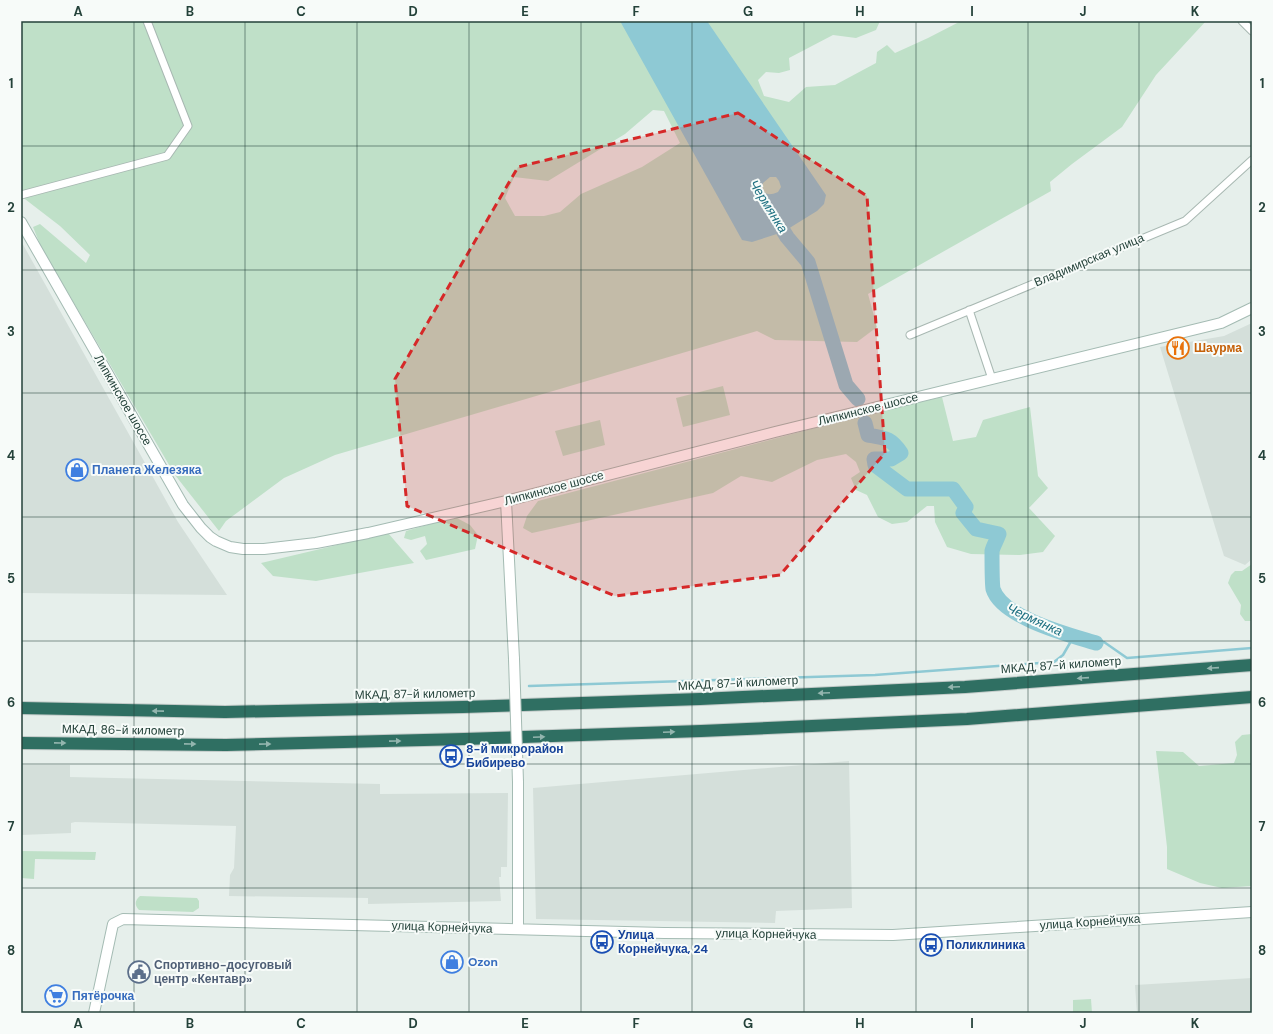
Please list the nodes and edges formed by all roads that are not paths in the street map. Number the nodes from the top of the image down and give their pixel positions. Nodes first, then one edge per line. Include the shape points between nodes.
1 (147, 21) edge
2 (1242, 21) edge
3 (1252, 31) edge
4 (1252, 160) edge
5 (21, 195) edge
6 (21, 222) edge
7 (1252, 308) edge
8 (969, 310) junction
9 (910, 334) dead end
10 (992, 379) junction
11 (506, 501) junction
12 (1252, 665) edge
13 (1252, 697) edge
14 (21, 708) edge
15 (225, 712) joint
16 (21, 743) edge
17 (1252, 912) edge
18 (518, 929) junction
19 (94, 1013) edge

1 - 5 street via 188,126 167,156
2 - 3 street
4 - 8 street, Владимирская улица via 1185,221
6 - 11 street, Липкинское шоссе via 172,487 197,524 216,541 247,550 316,543
7 - 10 street, Липкинское шоссе via 1221,323
8 - 9 street, Владимирская улица
8 - 10 street
10 - 11 street, Липкинское шоссе
11 - 18 street, bridge via 518,782
12 -> 15 highway, МКАД, 87-й километр via 965,686 716,698
16 -> 13 highway, МКАД, 86-й километр via 226,745 717,731 967,719
15 -> 14 highway, МКАД, 86-й километр
17 - 18 street, улица Корнейчука via 893,935
18 - 19 street, улица Корнейчука via 122,919 113,924

